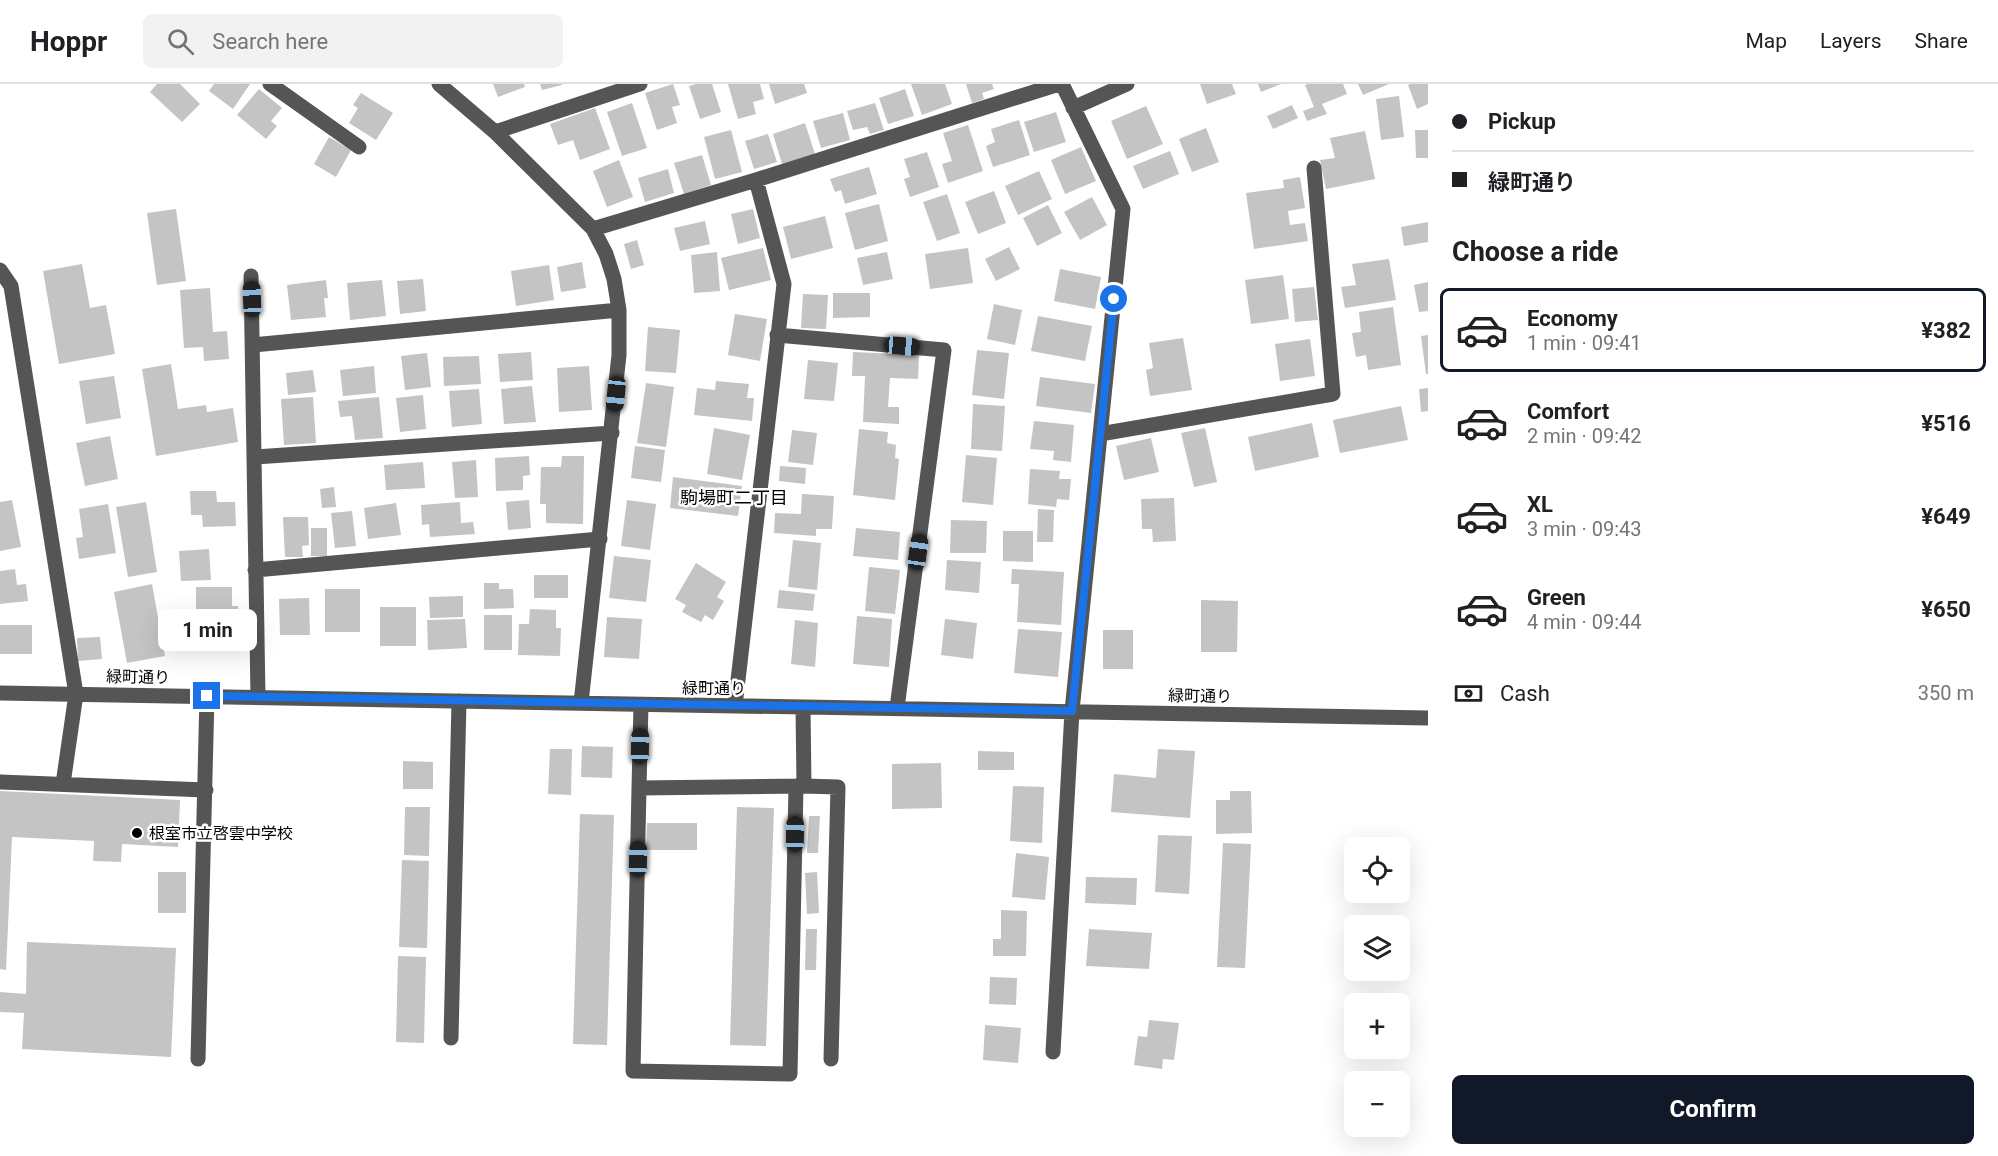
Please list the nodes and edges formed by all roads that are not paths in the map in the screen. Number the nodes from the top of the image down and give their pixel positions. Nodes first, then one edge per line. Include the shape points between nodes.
1 (270, 84) edge
2 (439, 84) edge
3 (640, 84) edge
4 (1060, 84) edge
5 (1127, 84) edge
6 (1073, 108) junction
7 (495, 132) junction
8 (359, 147) dead end
9 (1314, 168) dead end
10 (756, 180) junction
11 (593, 229) junction
12 (0, 270) edge
13 (251, 276) dead end
14 (619, 310) junction
15 (777, 335) junction
16 (253, 345) junction
17 (612, 433) junction
18 (1100, 434) junction
19 (255, 457) junction
20 (600, 539) junction
21 (255, 570) junction
22 (0, 693) edge
23 (76, 694) junction
24 (207, 696) junction
25 (258, 697) junction
26 (459, 701) junction
27 (580, 703) junction
28 (641, 705) junction
29 (735, 705) junction
30 (803, 707) junction
31 (897, 708) junction
32 (1072, 711) junction
33 (1428, 718) edge
34 (0, 782) edge
35 (63, 784) junction
36 (800, 786) junction
37 (639, 788) junction
38 (206, 790) junction
39 (451, 1038) dead end
40 (1053, 1052) dead end
41 (198, 1059) dead end
42 (831, 1059) dead end

1 - 8 street
2 - 7 street
3 - 7 street
4 - 6 street
4 - 10 street
5 - 6 street
6 - 18 street via 1123,209
7 - 11 street
9 - 18 street via 1333,394
10 - 11 street
10 - 15 street via 784,284
11 - 14 street via 606,254
12 - 23 street via 12,286
13 - 16 street
14 - 16 street
14 - 17 street
15 - 29 street
15 - 31 street via 944,350
16 - 19 street
17 - 19 street
17 - 20 street
18 - 32 street
19 - 21 street
20 - 21 street
20 - 27 street
21 - 25 street
22 - 23 street, 緑町通り
23 - 24 street, 緑町通り
23 - 35 street
24 - 25 street, 緑町通り
24 - 38 street
25 - 26 street, 緑町通り
26 - 27 street, 緑町通り
26 - 39 street
27 - 28 street, 緑町通り
28 - 29 street, 緑町通り
28 - 37 street
29 - 30 street, 緑町通り
30 - 31 street, 緑町通り
30 - 36 street
31 - 32 street, 緑町通り
32 - 33 street, 緑町通り
32 - 40 street
34 - 35 street
35 - 38 street
36 - 37 street
36 - 37 street via 790,1074 633,1071
36 - 42 street via 838,787
38 - 41 street

